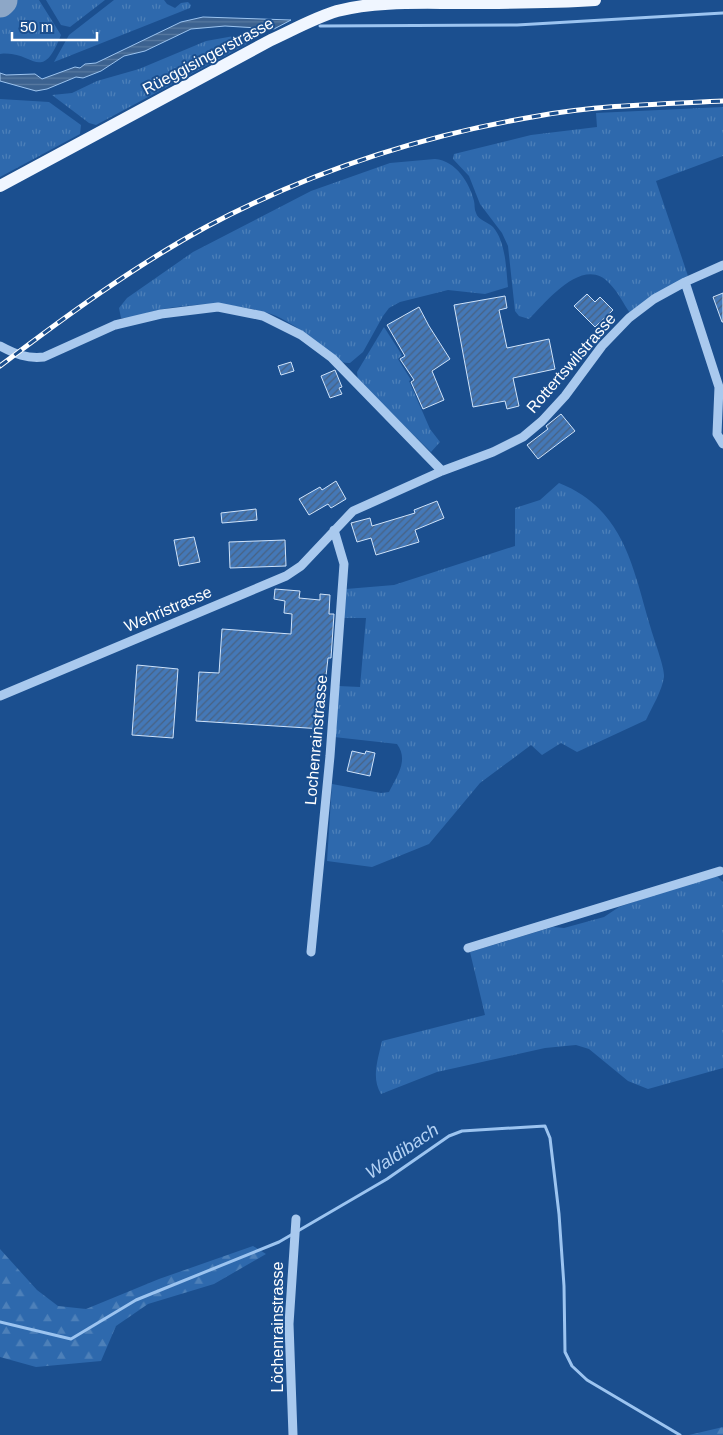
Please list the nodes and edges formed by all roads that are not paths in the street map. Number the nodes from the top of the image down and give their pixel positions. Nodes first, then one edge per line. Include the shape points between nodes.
1 (595, 0) edge
2 (0, 186) edge
3 (723, 265) edge
4 (685, 282) junction
5 (0, 346) edge
6 (723, 444) edge
7 (442, 471) junction
8 (334, 530) junction
9 (0, 696) edge
10 (720, 871) dead end
11 (468, 948) dead end
12 (312, 952) dead end
13 (296, 1219) dead end
14 (293, 1435) edge

1 - 2 main road, Rüeggisingerstrasse via 543,4 417,3 339,11 271,40
3 - 4 street, Rottertswilstrasse
4 - 6 street via 719,387 717,434
4 - 7 street, Rottertswilstrasse via 629,318 602,346 553,408 523,437
5 - 7 street via 31,359 44,357 115,325 160,314 218,307 263,316 301,335 332,358
7 - 8 street, Rottertswilstrasse via 353,511
8 - 9 street, Wehristrasse via 301,566 286,576
8 - 12 street, Lochenrainstrasse via 344,564
10 - 11 street
13 - 14 street, Löchenrainstrasse via 289,1324

